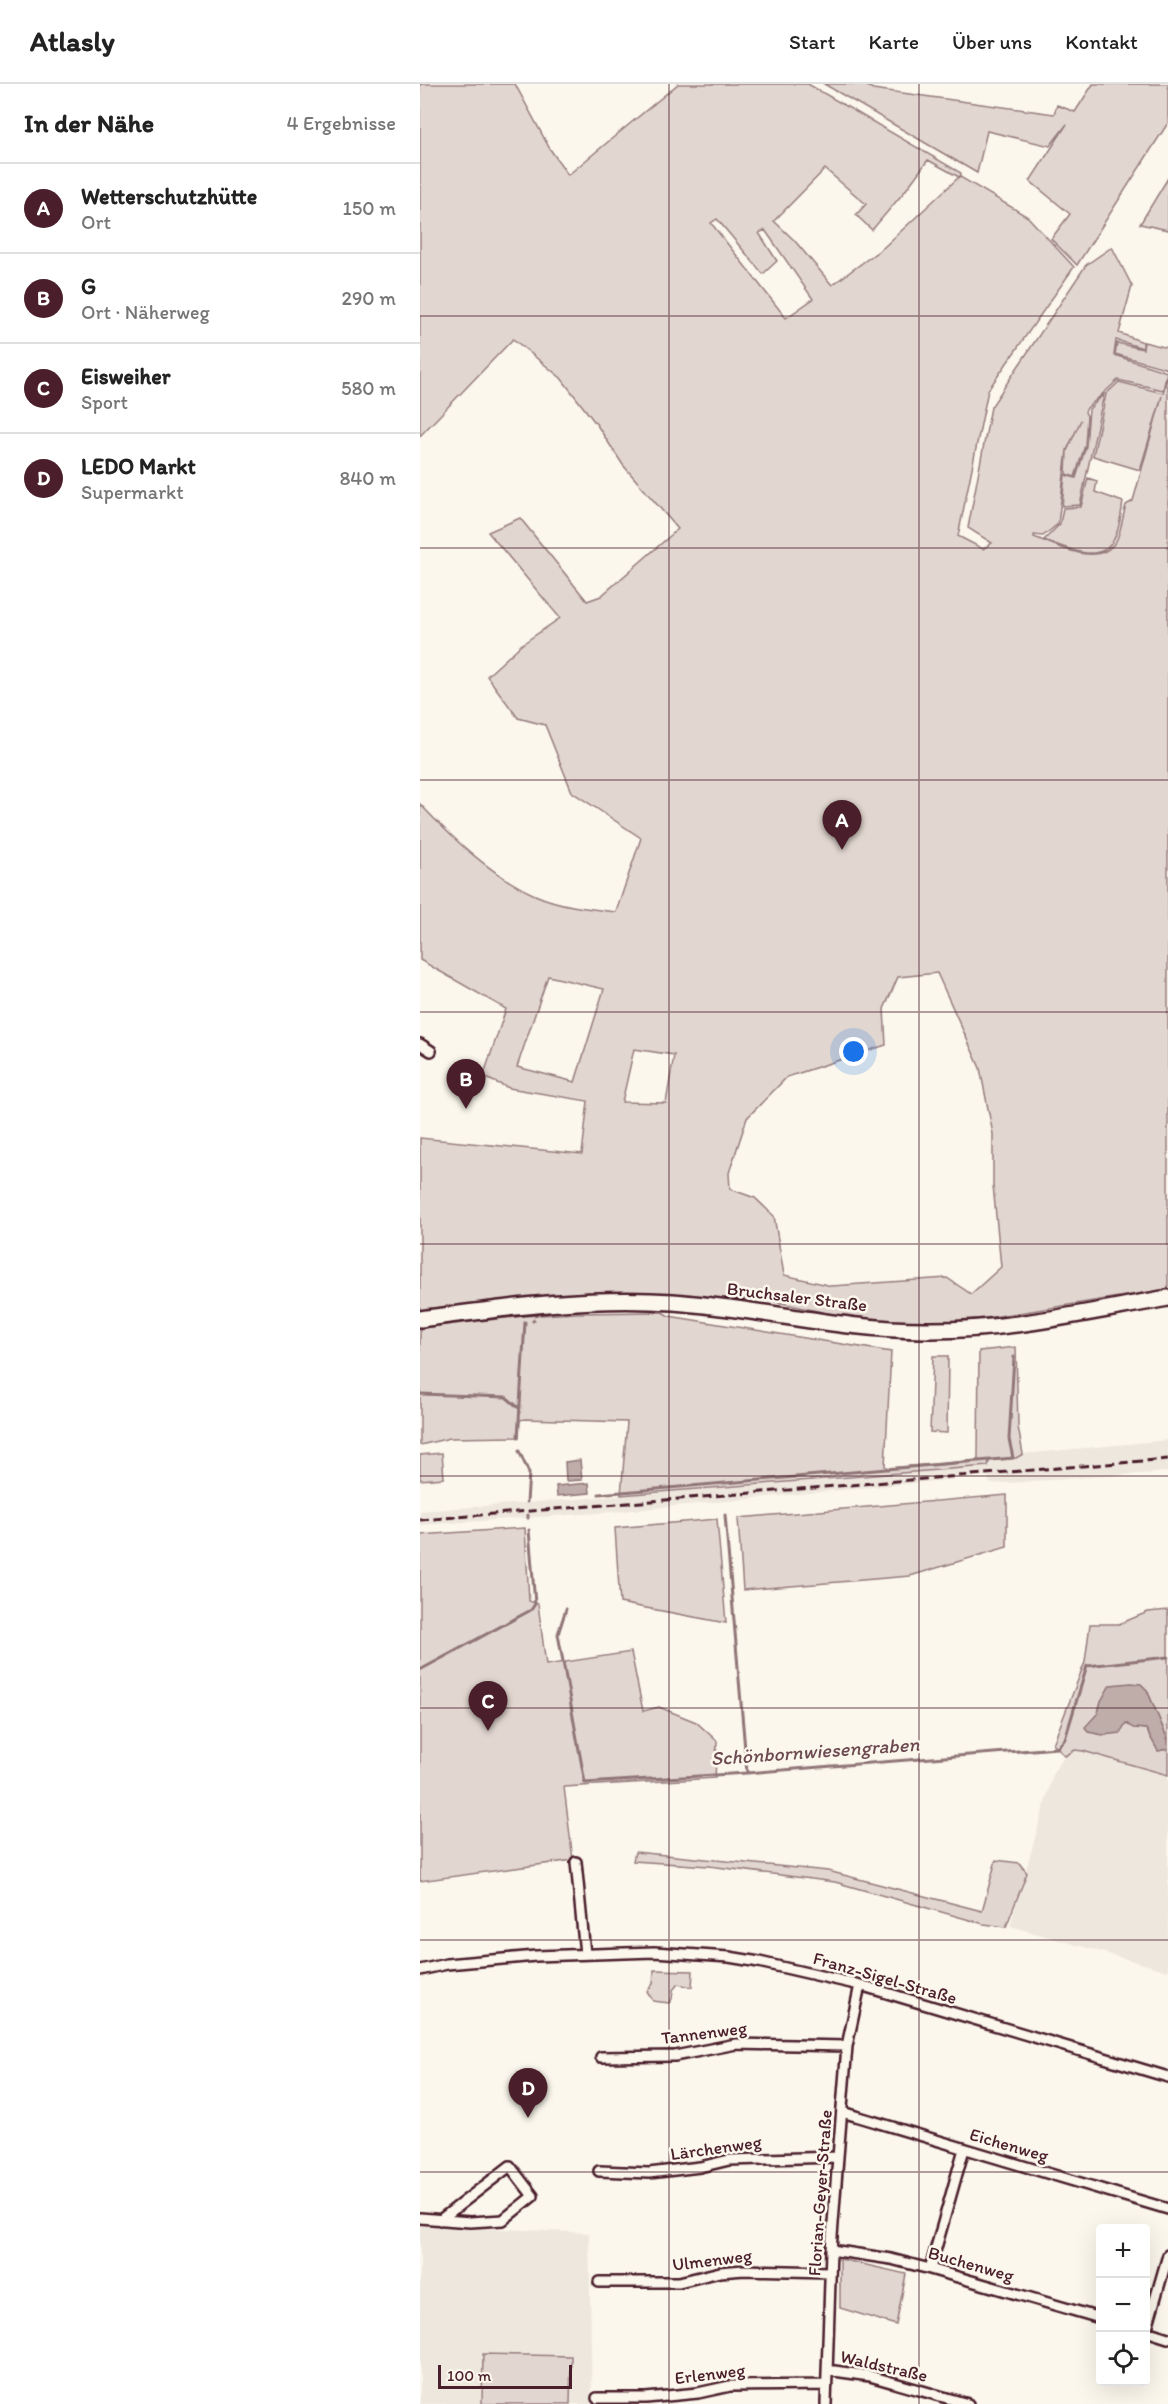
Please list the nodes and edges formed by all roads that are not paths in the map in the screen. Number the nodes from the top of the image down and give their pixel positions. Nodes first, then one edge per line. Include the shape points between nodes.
1 (420, 1044) edge
2 (431, 1051) dead end
3 (1168, 1298) edge
4 (420, 1319) edge
5 (576, 1862) dead end
6 (585, 1954) junction
7 (420, 1970) edge
8 (860, 1985) junction
9 (847, 2046) junction
10 (601, 2057) dead end
11 (1168, 2077) edge
12 (842, 2112) junction
13 (964, 2149) junction
14 (838, 2157) junction
15 (599, 2172) dead end
16 (1168, 2209) edge
17 (420, 2218) edge
18 (440, 2220) junction
19 (831, 2250) junction
20 (1168, 2255) edge
21 (930, 2269) junction
22 (830, 2272) junction
23 (599, 2282) dead end
24 (1096, 2317) edge
25 (1150, 2317) edge
26 (1149, 2332) edge
27 (1168, 2338) edge
28 (827, 2370) junction
29 (827, 2385) junction
30 (597, 2398) dead end
31 (825, 2404) edge
32 (968, 2404) edge

1 - 2 street
3 - 4 main road, Bruchsaler Straße via 1019,1324 924,1330 822,1322 732,1307 598,1300
5 - 6 street
6 - 7 street, Franz-Sigel-Straße
6 - 8 street, Franz-Sigel-Straße via 654,1952 729,1957
8 - 9 street, Florian-Geyer-Straße
8 - 11 street, Franz-Sigel-Straße
9 - 10 street, Tannenweg via 736,2044 675,2056
9 - 12 street, Florian-Geyer-Straße
12 - 13 street, Eichenweg
12 - 14 street, Florian-Geyer-Straße
13 - 16 street, Eichenweg
13 - 21 street
14 - 15 street, Lärchenweg via 729,2160 649,2173
14 - 19 street, Florian-Geyer-Straße
17 - 18 street
18 - 18 street via 503,2220 533,2196 510,2166
19 - 21 street, Buchenweg
19 - 22 street, Florian-Geyer-Straße
20 - 25 street
21 - 24 street, Buchenweg
22 - 23 street, Ulmenweg via 744,2270 679,2282
22 - 28 street, Florian-Geyer-Straße
26 - 27 street
28 - 29 street, Florian-Geyer-Straße
28 - 32 street, Waldstraße via 870,2376
29 - 30 street, Erlenweg via 730,2386 646,2398
29 - 31 street, Florian-Geyer-Straße

